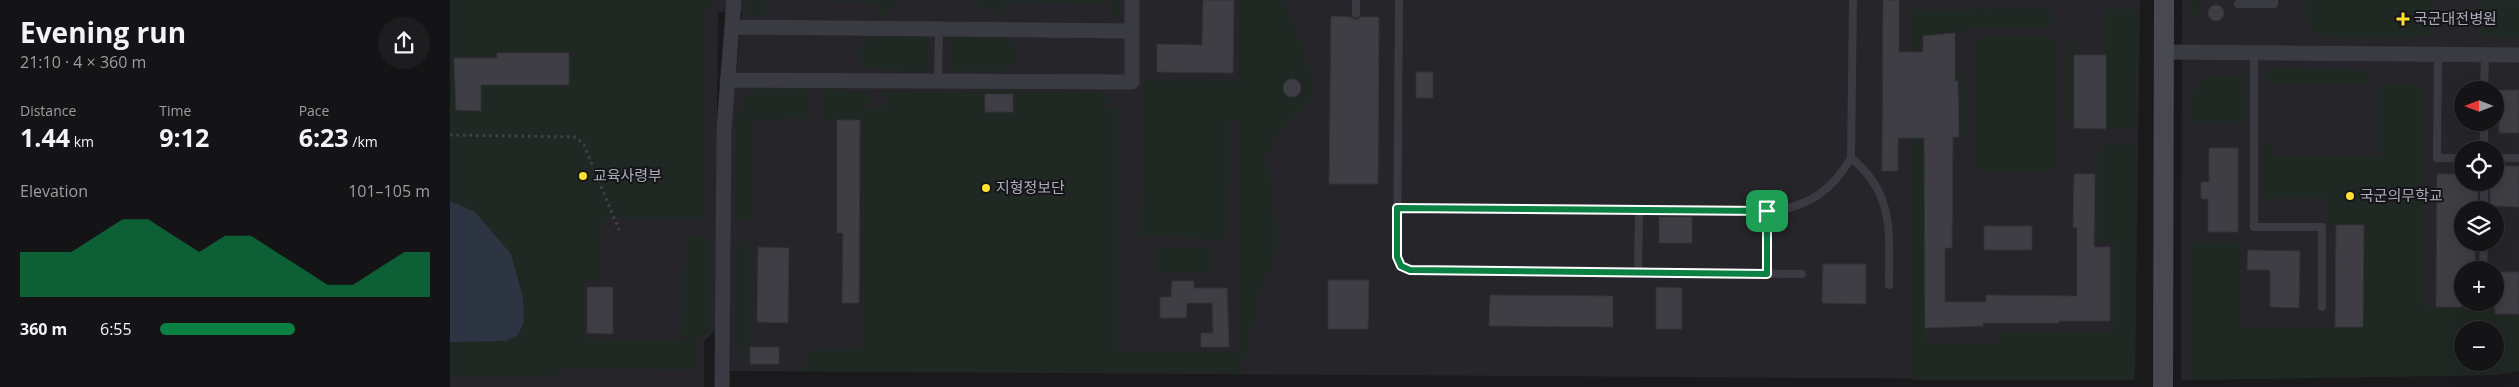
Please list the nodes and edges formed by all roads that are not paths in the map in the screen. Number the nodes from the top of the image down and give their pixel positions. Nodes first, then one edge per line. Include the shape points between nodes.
1 (734, 0) edge
2 (1132, 0) edge
3 (1356, 0) edge
4 (1399, 0) edge
5 (1853, 0) edge
6 (2164, 0) edge
7 (2274, 0) edge
8 (2238, 4) dead end
9 (1356, 14) dead end
10 (732, 27) junction
11 (939, 29) junction
12 (1132, 31) junction
13 (2164, 52) junction
14 (2254, 53) junction
15 (2438, 54) junction
16 (2485, 55) junction
17 (2519, 55) edge
18 (727, 80) junction
19 (938, 81) junction
20 (2484, 81) edge
21 (1851, 158) junction
22 (2454, 158) edge
23 (2504, 158) edge
24 (2519, 158) edge
25 (1397, 208) junction
26 (1639, 210) junction
27 (1767, 211) junction
28 (1638, 273) junction
29 (1767, 274) junction
30 (1802, 274) dead end
31 (1889, 285) dead end
32 (2322, 307) dead end
33 (2163, 383) edge
34 (722, 387) edge

1 - 10 street
2 - 12 street
3 - 9 lane
4 - 25 lane
5 - 21 lane
6 - 13 street
7 - 8 lane via 2274,4
10 - 11 street
10 - 18 street
11 - 12 street
11 - 19 lane
12 - 19 street via 1132,82
13 - 14 street
13 - 33 street
14 - 15 street
14 - 32 lane via 2254,228 2322,228
15 - 16 street
15 - 22 lane via 2437,158
16 - 17 street
16 - 20 lane
18 - 19 street
18 - 34 street
21 - 27 lane via 1841,175 1816,198 1789,209
21 - 31 lane via 1870,176 1885,203
23 - 24 lane
25 - 26 lane
25 - 28 lane via 1397,257 1401,266 1410,270
26 - 27 lane
26 - 28 lane
27 - 29 lane
28 - 29 lane
29 - 30 lane

